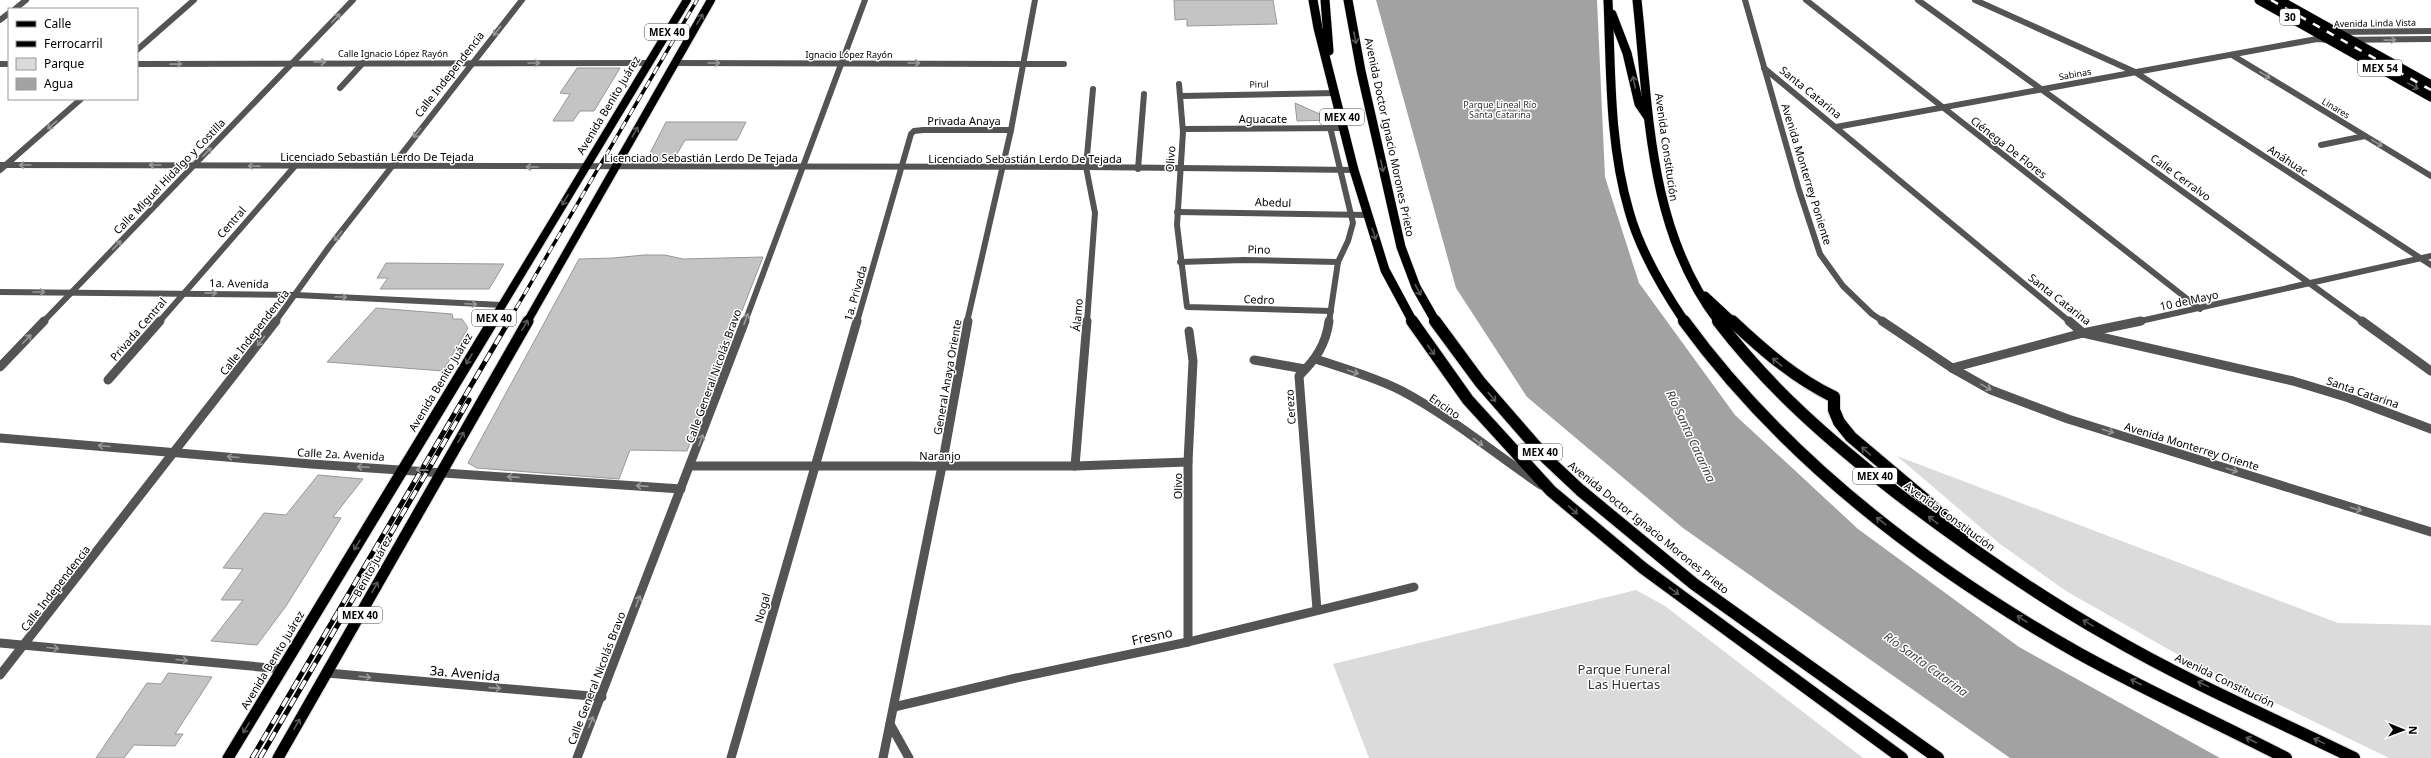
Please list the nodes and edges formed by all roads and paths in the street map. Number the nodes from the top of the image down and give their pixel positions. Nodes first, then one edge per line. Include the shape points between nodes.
1 (26, 0) edge
2 (194, 0) edge
3 (353, 0) edge
4 (522, 0) edge
5 (686, 0) edge
6 (711, 0) edge
7 (865, 0) edge
8 (1034, 0) edge
9 (1313, 0) edge
10 (1325, 0) edge
11 (1348, 0) edge
12 (1638, 0) edge
13 (1745, 0) edge
14 (1806, 0) edge
15 (1918, 0) edge
16 (1975, 0) edge
17 (2259, 0) edge
18 (2279, 0) edge
19 (1609, 4) edge
20 (16, 8) edge
21 (8, 14) edge
22 (0, 20) edge
23 (2431, 31) edge
24 (2336, 32) junction
25 (2318, 36) junction
26 (2330, 40) junction
27 (2351, 40) junction
28 (2431, 40) edge
29 (138, 49) edge
30 (2232, 55) junction
31 (294, 62) junction
32 (363, 62) junction
33 (472, 62) junction
34 (648, 63) junction
35 (675, 63) junction
36 (842, 63) junction
37 (138, 64) edge
38 (1022, 64) junction
39 (1064, 64) dead end
40 (1764, 68) junction
41 (2135, 72) junction
42 (1331, 78) junction
43 (1179, 84) dead end
44 (2431, 85) edge
45 (340, 88) dead end
46 (1094, 89) dead end
47 (2040, 89) junction
48 (1336, 93) junction
49 (1144, 94) dead end
50 (1182, 96) junction
51 (2431, 96) edge
52 (80, 100) edge
53 (1941, 107) junction
54 (1649, 117) junction
55 (1836, 126) junction
56 (1330, 127) junction
57 (1344, 128) junction
58 (1182, 129) junction
59 (918, 130) joint
60 (1011, 130) junction
61 (2365, 136) junction
62 (2320, 145) dead end
63 (194, 165) junction
64 (295, 166) junction
65 (391, 166) junction
66 (616, 166) junction
67 (2, 167) edge
68 (585, 167) junction
69 (802, 167) junction
70 (902, 167) junction
71 (1086, 167) junction
72 (1003, 168) junction
73 (1138, 169) junction
74 (1180, 169) junction
75 (1341, 170) junction
76 (1354, 170) junction
77 (2431, 176) edge
78 (1178, 212) junction
79 (1351, 215) junction
80 (1368, 215) junction
81 (2431, 256) edge
82 (2421, 258) junction
83 (1180, 262) junction
84 (1338, 262) junction
85 (2431, 265) edge
86 (2312, 284) junction
87 (1697, 290) junction
88 (0, 292) edge
89 (72, 292) junction
90 (184, 293) junction
91 (296, 295) junction
92 (502, 305) junction
93 (1187, 307) joint
94 (2200, 309) junction
95 (1331, 312) junction
96 (1189, 331) dead end
97 (2083, 333) junction
98 (1316, 359) junction
99 (1254, 360) dead end
100 (0, 367) edge
101 (1952, 368) junction
102 (1305, 369) junction
103 (2431, 371) edge
104 (108, 380) dead end
105 (2431, 428) edge
106 (0, 438) edge
107 (174, 452) junction
108 (1188, 462) junction
109 (815, 465) junction
110 (691, 466) junction
111 (942, 466) junction
112 (1075, 466) junction
113 (402, 469) junction
114 (441, 471) junction
115 (681, 489) junction
116 (1551, 491) junction
117 (2431, 532) edge
118 (1977, 552) junction
119 (1414, 587) dead end
120 (1317, 610) junction
121 (1188, 642) junction
122 (0, 643) edge
123 (23, 646) junction
124 (282, 669) junction
125 (327, 673) junction
126 (0, 675) edge
127 (602, 697) junction
128 (894, 707) junction
129 (890, 724) junction
130 (228, 758) edge
131 (278, 758) edge
132 (577, 758) edge
133 (731, 758) edge
134 (884, 758) edge
135 (908, 758) edge
136 (1902, 758) edge
137 (1938, 758) edge
138 (2286, 758) edge
139 (2354, 758) edge

1 - 20 street
2 - 29 street
31 -> 3 street, Calle Miguel Hidalgo y Costilla
4 -> 33 street, Calle Independencia
5 - 34 main road, Avenida Benito Juárez / MEX 40
35 -> 6 main road, MEX 40
7 - 36 street, Calle General Nicolás Bravo
8 - 38 street, General Anaya Oriente
9 - 42 highway, MEX 40
10 - 42 highway
11 -> 137 highway, Avenida Doctor Ignacio Morones Prieto / MEX 40 via 1366,94 1401,247 1416,287 1437,323 1480,382 1542,454 1580,490 1694,584
12 - 54 highway, Avenida Constitución / MEX 40
13 - 40 street, Avenida Monterrey Poniente
14 - 53 street, Ciénega De Flores
15 - 47 street, Calle Cerralvo
16 - 41 street
17 - 25 highway, 30
18 - 24 highway, 30
54 -> 19 highway via 1639,104 1627,53
138 -> 19 highway, MEX 40 via 2083,655 1986,596 1863,507 1797,449 1742,394 1681,315 1641,244 1630,214 1620,178 1613,115
21 - 22 street
23 - 24 street, Avenida Linda Vista
24 - 25 street, Avenida Linda Vista
24 - 27 highway, MEX 54
25 - 26 highway, MEX 54
25 - 30 street, Sabinas
26 - 27 street, Avenida Linda Vista
26 -> 51 highway, MEX 54
27 -> 28 street, Avenida Linda Vista
27 - 44 highway, MEX 54
30 - 41 street, Sabinas
30 -> 61 street, Linares
31 -> 32 street, Calle Ignacio López Rayón
37 -> 31 street, Calle Ignacio López Rayón
63 -> 31 street, Calle Miguel Hidalgo y Costilla
32 - 33 street, Calle Ignacio López Rayón
32 - 45 street
33 -> 34 street, Calle Ignacio López Rayón
33 -> 65 street, Calle Independencia
34 - 68 main road, Avenida Benito Juárez / MEX 40
35 -> 36 street, Ignacio López Rayón
66 -> 35 main road, MEX 40
36 -> 38 street, Ignacio López Rayón
36 - 69 street, Calle General Nicolás Bravo
38 - 39 street, Ignacio López Rayón
38 - 60 street, General Anaya Oriente
40 - 55 street, Santa Catarina
40 - 101 street, Avenida Monterrey Poniente via 1820,254 1843,286 1872,314
41 - 47 street, Sabinas
41 - 82 street, Anáhuac
42 - 48 highway, MEX 40
43 - 50 street, Olivo
46 - 71 street, Álamo
47 - 53 street, Sabinas
47 - 86 street, Calle Cerralvo
48 - 50 street, Pirul
48 - 57 highway, MEX 40
49 - 73 street
50 - 58 street, Olivo
52 -> 67 street
53 - 55 street, Sabinas
53 - 94 street, Ciénega De Flores
54 - 87 highway, Avenida Constitución / MEX 40 via 1660,198 1676,246
55 - 97 street, Santa Catarina
56 - 57 street, Aguacate
56 - 58 street, Aguacate
56 - 75 street, Cerezo
57 - 76 highway, MEX 40
58 - 74 street, Olivo
59 - 60 street, Privada Anaya
59 - 70 street, 1a. Privada via 911,134
60 - 72 street, General Anaya Oriente
61 - 62 street
61 -> 77 street, Linares
64 -> 63 street, Licenciado Sebastián Lerdo De Tejada
63 -> 67 street, Licenciado Sebastián Lerdo De Tejada
89 -> 63 street, Calle Miguel Hidalgo y Costilla
64 - 65 street, Licenciado Sebastián Lerdo De Tejada
64 - 90 street, Central
68 -> 65 street, Licenciado Sebastián Lerdo De Tejada
65 -> 91 street, Calle Independencia
66 - 68 street, Licenciado Sebastián Lerdo De Tejada
66 - 69 street, Licenciado Sebastián Lerdo De Tejada
114 -> 66 main road, MEX 40
68 -> 92 main road, Avenida Benito Juárez / MEX 40
69 - 70 street, Licenciado Sebastián Lerdo De Tejada
110 -> 69 street, Calle General Nicolás Bravo
70 - 72 street, Licenciado Sebastián Lerdo De Tejada
70 - 109 street, 1a. Privada
71 - 72 street, Licenciado Sebastián Lerdo De Tejada
71 - 73 street, Licenciado Sebastián Lerdo De Tejada
71 - 112 street, Álamo via 1095,213
72 - 111 street, General Anaya Oriente via 967,324
73 - 74 street, Licenciado Sebastián Lerdo De Tejada
74 - 75 street, Licenciado Sebastián Lerdo De Tejada
74 - 78 street, Olivo
75 - 76 street, Licenciado Sebastián Lerdo De Tejada
75 - 79 street, Cerezo
76 - 80 highway, MEX 40
78 - 79 street, Abedul
78 - 83 street, Olivo
79 - 80 street, Abedul
79 - 84 street, Cerezo via 1351,230
80 -> 116 highway, MEX 40 via 1394,288 1425,341 1468,400
81 - 82 street, 10 de Mayo
82 - 85 street, Anáhuac
82 - 86 street, 10 de Mayo
83 - 84 street, Pino
83 - 93 street, Olivo
84 - 95 street, Cerezo
86 - 94 street, 10 de Mayo
86 - 103 street, Calle Cerralvo
118 -> 87 highway, Avenida Constitución / MEX 40 via 1868,471 1806,420 1733,342
118 -> 87 highway via 1927,501 1851,437 1839,422 1834,410 1834,397 1809,387 1786,370
88 -> 89 street, 1a. Avenida
89 - 90 street, 1a. Avenida
100 -> 89 street, Calle Miguel Hidalgo y Costilla
90 -> 91 street, 1a. Avenida
90 - 104 street, Privada Central
91 -> 92 street, 1a. Avenida
91 -> 107 street, Calle Independencia
92 -> 113 main road, Avenida Benito Juárez / MEX 40
93 - 95 street, Cedro
94 - 97 street, 10 de Mayo
95 - 98 street, Cerezo via 1326,335
96 - 108 street, Olivo via 1193,361
97 - 101 street, 10 de Mayo
97 - 105 street, Santa Catarina via 2293,381
98 - 102 street, Cerezo
98 -> 116 street, Encino via 1400,390
99 - 102 street
101 -> 117 street, Avenida Monterrey Oriente via 1991,390 2068,419
102 - 120 street, Cerezo via 1299,376 1299,385
107 -> 106 street, Calle 2a. Avenida
113 -> 107 street, Calle 2a. Avenida
107 - 123 street, Calle Independencia
108 - 112 street, Naranjo
108 - 121 street, Olivo
109 - 110 street, Naranjo
109 - 111 street, Naranjo
109 - 133 street, Nogal
110 - 115 street, Calle General Nicolás Bravo
111 - 112 street, Naranjo
111 - 128 street, General Anaya Oriente
114 -> 113 street, Calle 2a. Avenida
113 -> 124 main road, Avenida Benito Juárez / MEX 40
115 -> 114 street, Calle 2a. Avenida
125 -> 114 main road, Benito Juárez / MEX 40
127 -> 115 street, Calle General Nicolás Bravo
116 -> 136 highway, MEX 40 via 1643,568
139 -> 118 highway, Avenida Constitución / MEX 40 via 2140,653 2054,603
119 - 120 street, Fresno
120 - 121 street, Fresno
121 - 128 street, Fresno
122 - 123 street
123 -> 124 street
123 - 126 street, Calle Independencia
124 -> 130 main road, Avenida Benito Juárez / MEX 40
125 -> 127 street, 3a. Avenida
131 -> 125 main road, Benito Juárez / MEX 40
132 -> 127 street, Calle General Nicolás Bravo
128 - 129 street, General Anaya Oriente
129 - 134 street, General Anaya Oriente
129 - 135 street

